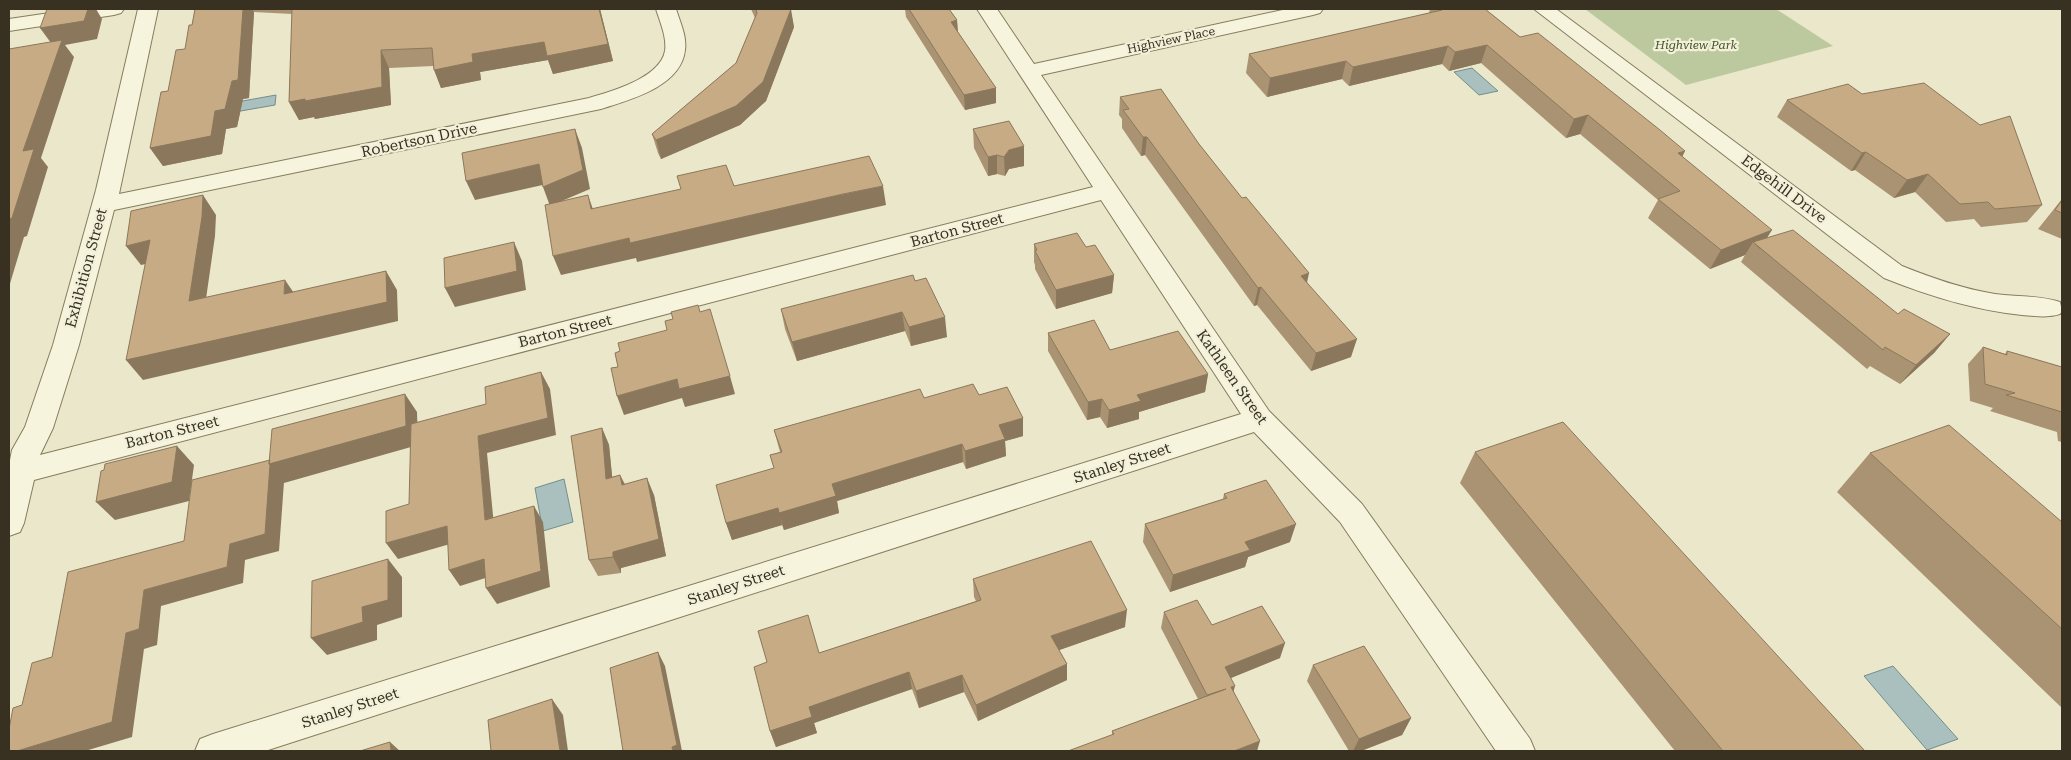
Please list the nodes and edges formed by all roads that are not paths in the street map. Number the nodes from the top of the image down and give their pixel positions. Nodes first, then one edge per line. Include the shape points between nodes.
1 (114, 9) edge
2 (148, 9) edge
3 (666, 9) edge
4 (987, 9) edge
5 (1313, 9) edge
6 (1544, 9) edge
7 (9, 25) edge
8 (1030, 71) junction
9 (1106, 191) junction
10 (103, 205) junction
11 (2051, 308) dead end
12 (1259, 419) junction
13 (20, 458) edge
14 (9, 523) edge
15 (213, 751) edge
16 (1517, 751) edge

1 - 7 street
2 - 10 street, Exhibition Street
3 - 10 street, Robertson Drive via 675,53 666,68 651,82 624,95
4 - 8 street, Kathleen Street
5 - 8 street, Highview Place
6 - 11 street, Edgehill Drive via 1893,272 1936,289 1994,303
8 - 9 street, Kathleen Street
9 - 12 street, Kathleen Street
9 - 13 street, Barton Street
10 - 13 street, Exhibition Street via 66,345 39,428
12 - 15 street, Stanley Street
12 - 16 street, Kathleen Street via 1351,514
13 - 14 street, Exhibition Street

